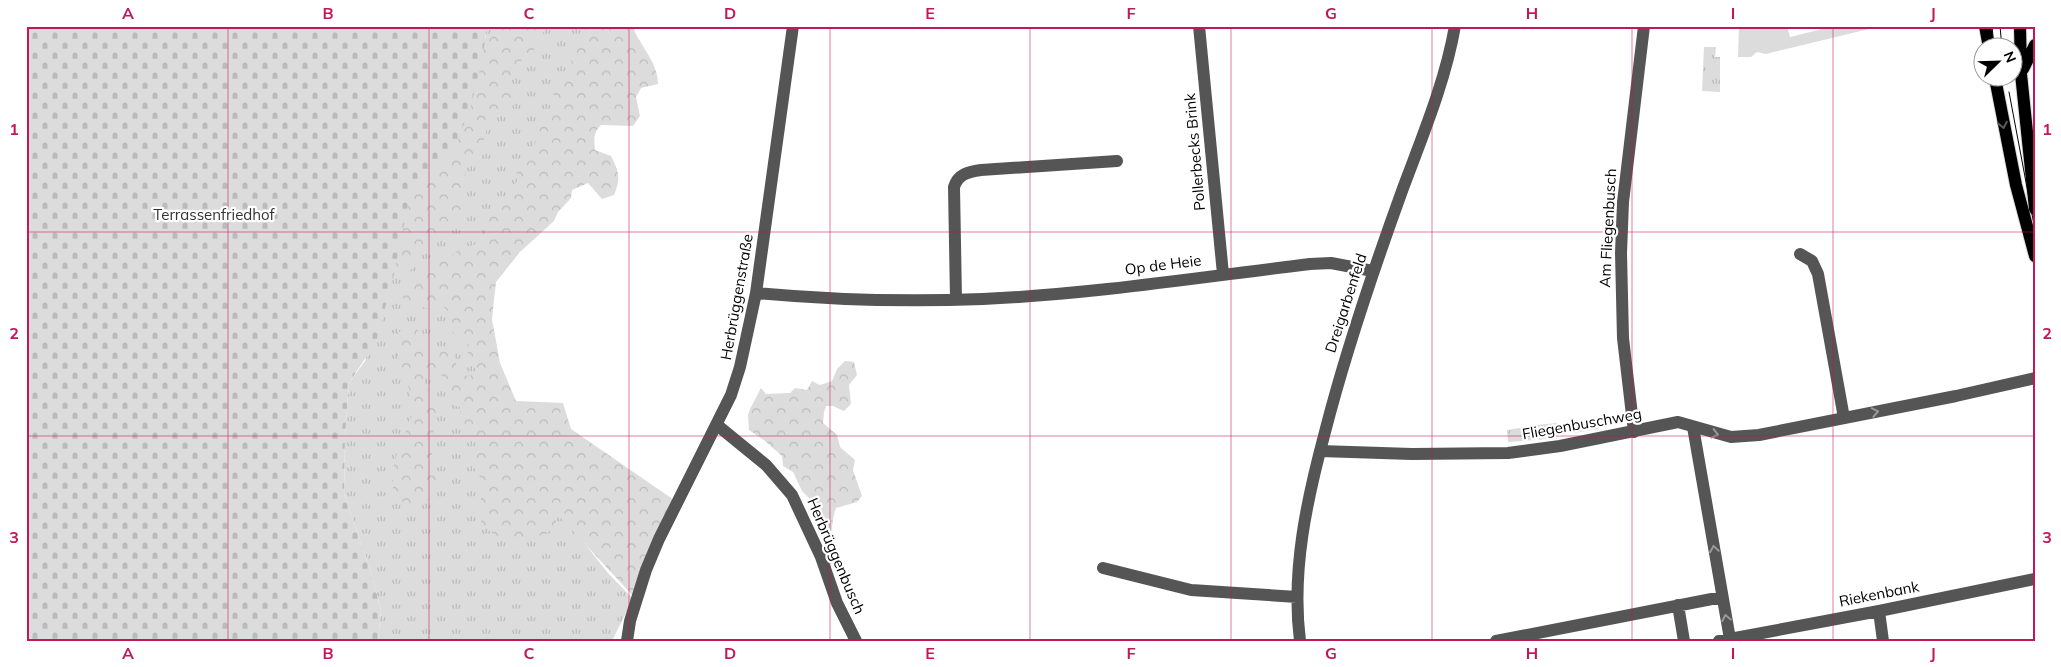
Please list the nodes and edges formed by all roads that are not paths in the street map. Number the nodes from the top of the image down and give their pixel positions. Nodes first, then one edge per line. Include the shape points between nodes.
1 (793, 26) edge
2 (1199, 26) edge
3 (1455, 26) edge
4 (1644, 26) edge
5 (2035, 45) edge
6 (2024, 68) edge
7 (1997, 88) edge
8 (2022, 88) edge
9 (1117, 161) dead end
10 (2035, 209) edge
11 (1800, 254) dead end
12 (2035, 256) edge
13 (1372, 272) junction
14 (1223, 274) junction
15 (756, 293) junction
16 (956, 299) junction
17 (2035, 378) edge
18 (1844, 418) junction
19 (717, 425) junction
20 (1693, 427) junction
21 (1634, 432) junction
22 (1320, 451) junction
23 (1103, 568) dead end
24 (2035, 579) edge
25 (1297, 597) junction
26 (1722, 597) junction
27 (1678, 605) junction
28 (1879, 611) junction
29 (1724, 640) edge
30 (627, 641) edge
31 (856, 641) edge
32 (1300, 641) edge
33 (1496, 641) edge
34 (1684, 641) edge
35 (1883, 641) edge

1 - 15 street, Herbrüggenstraße
2 - 14 street, Pollerbecks Brink
3 - 13 street, Dreigarbenfeld via 1436,99
4 - 21 street, Am Fliegenbusch via 1623,202 1623,338
5 - 6 main road
7 -> 12 main road via 2016,185
8 - 10 main road
9 - 16 street via 981,170 956,180
11 - 18 street via 1812,261 1818,274
13 - 14 street, Op de Heie via 1331,263
13 - 22 street, Dreigarbenfeld
14 - 16 street, Op de Heie via 1060,293
15 - 16 street, Op de Heie via 890,300
15 - 19 street, Herbrüggenstraße via 732,395
18 -> 17 street, Fliegenbuschweg
20 -> 18 street, Fliegenbuschweg via 1731,438
19 - 30 street, Herbrüggenstraße via 646,570
19 - 31 street, Herbrüggenbusch via 761,460 792,495
20 - 21 street, Fliegenbuschweg via 1678,422
26 -> 20 street, Riekenbank
21 - 22 street, Fliegenbuschweg via 1508,452
22 - 25 street, Dreigarbenfeld via 1308,503
23 - 25 street via 1191,590
24 - 28 street, Riekenbank
25 - 32 street, Dreigarbenfeld
26 - 27 street
29 -> 26 street, Riekenbank
27 - 33 street
27 - 34 street
28 - 29 street, Riekenbank
28 - 35 street

